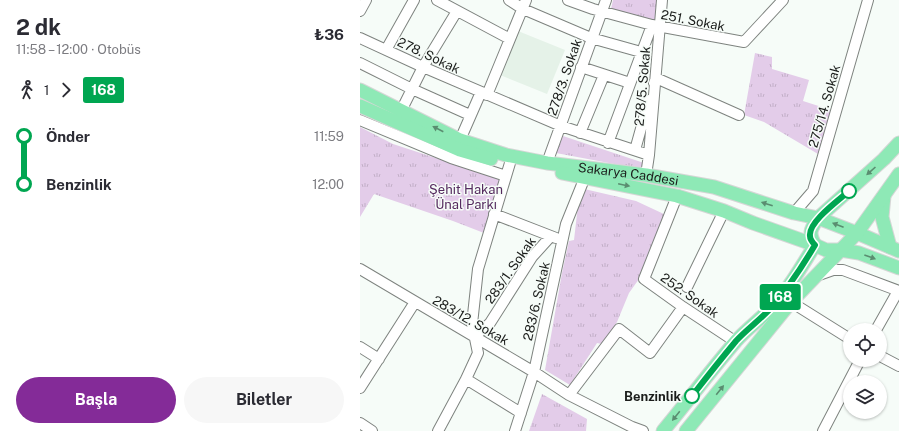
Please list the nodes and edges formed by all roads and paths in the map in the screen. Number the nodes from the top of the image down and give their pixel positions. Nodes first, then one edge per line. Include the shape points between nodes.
1 (366, 0) edge
2 (414, 0) edge
3 (437, 0) edge
4 (509, 0) edge
5 (568, 0) edge
6 (606, 0) edge
7 (662, 0) edge
8 (783, 0) edge
9 (868, 0) edge
10 (525, 5) edge
11 (360, 11) edge
12 (457, 11) junction
13 (603, 11) junction
14 (656, 26) junction
15 (360, 38) edge
16 (510, 38) junction
17 (591, 38) junction
18 (386, 50) junction
19 (641, 52) junction
20 (360, 63) edge
21 (423, 67) junction
22 (581, 67) junction
23 (604, 75) junction
24 (656, 78) junction
25 (630, 83) junction
26 (412, 89) junction
27 (360, 90) edge
28 (484, 94) junction
29 (360, 106) edge
30 (400, 111) junction
31 (470, 115) junction
32 (738, 115) dead end
33 (360, 120) edge
34 (561, 126) junction
35 (580, 133) junction
36 (460, 140) junction
37 (608, 142) junction
38 (899, 143) edge
39 (635, 150) junction
40 (649, 155) junction
41 (548, 163) junction
42 (508, 170) junction
43 (899, 174) edge
44 (646, 175) junction
45 (585, 177) junction
46 (884, 195) junction
47 (677, 196) junction
48 (724, 211) junction
49 (794, 213) junction
50 (494, 214) junction
51 (818, 218) junction
52 (857, 233) junction
53 (551, 236) junction
54 (563, 240) junction
55 (815, 245) junction
56 (894, 249) edge
57 (840, 250) junction
58 (899, 268) edge
59 (360, 269) edge
60 (816, 276) junction
61 (687, 287) dead end
62 (898, 291) edge
63 (415, 302) junction
64 (791, 302) junction
65 (683, 307) junction
66 (880, 323) edge
67 (843, 335) edge
68 (474, 337) junction
69 (736, 342) junction
70 (360, 347) edge
71 (379, 359) junction
72 (887, 360) edge
73 (899, 366) edge
74 (856, 367) edge
75 (534, 372) junction
76 (466, 379) junction
77 (360, 388) edge
78 (569, 394) junction
79 (521, 413) junction
80 (360, 423) edge
81 (633, 429) edge
82 (372, 431) edge
83 (439, 431) edge
84 (516, 431) edge
85 (644, 431) edge
86 (663, 431) edge
87 (686, 431) edge
88 (823, 431) edge

1 - 11 street
2 - 18 street
3 - 12 street
4 - 10 street
5 - 13 street, 251. Sokak
6 - 13 street, 278/3. Sokak
7 - 14 street, 278/5. Sokak
8 - 14 street, 251. Sokak via 744,42
9 - 49 street, 275/14. Sokak via 812,191
10 - 16 street
10 - 17 street
12 - 16 street
12 - 21 street
13 - 14 street, 251. Sokak
13 - 17 street, 278/3. Sokak
14 - 19 street, 278/5. Sokak
14 - 24 street, 278/5. Sokak
15 - 18 street, 278. Sokak
16 - 28 street
17 - 19 street
17 - 22 street, 278/3. Sokak
18 - 21 street, 278. Sokak
19 - 25 street, 278/5. Sokak
20 - 26 street
21 - 26 street
21 - 28 street, 278. Sokak
22 - 23 street
22 - 34 street, 278/3. Sokak
23 - 25 street
23 - 35 street
24 - 32 street
24 - 39 street
24 - 40 street, 278/5. Sokak
25 - 37 street, 278/5. Sokak
26 - 30 street
26 - 31 street
27 - 30 main road, Sakarya Caddesi
28 - 31 street
28 - 34 street, 278. Sokak
29 - 42 main road, Sakarya Caddesi
36 -> 30 main road, Sakarya Caddesi
31 - 36 street
33 - 42 street via 451,158
34 - 35 street, 278. Sokak
34 - 41 street, 278/3. Sokak
35 - 37 street, 278. Sokak
36 - 41 main road, Sakarya Caddesi via 506,155
37 - 39 street, 278. Sokak
38 -> 51 main road
39 - 40 street, 278. Sokak
40 - 44 street, 278/5. Sokak
41 - 44 main road, Sakarya Caddesi
42 - 45 main road, Sakarya Caddesi
42 - 50 street, 283/1. Sokak
43 - 46 main road
49 -> 44 main road, Sakarya Caddesi via 714,187
45 -> 47 main road, Sakarya Caddesi
45 - 54 street, 283/6. Sokak via 566,224
46 - 52 main road
46 - 56 main road via 882,217
47 - 48 main road, Sakarya Caddesi
47 - 65 street, 252. Sokak via 644,279
48 - 55 main road, Sakarya Caddesi via 753,224
48 - 61 street
49 - 51 main road, Sakarya Caddesi
50 - 53 street
50 - 68 street, 283/1. Sokak via 478,269 472,324
52 -> 51 main road, Sakarya Caddesi
51 - 55 main road via 811,229 810,237
52 - 56 main road, Sakarya Caddesi
52 - 57 main road
53 - 54 street
53 - 68 street, 283/1. Sokak via 532,257 490,323
54 - 75 street, 283/6. Sokak
55 - 57 main road, Sakarya Caddesi via 826,250
55 - 69 main road via 783,294
57 -> 58 main road via 859,253
57 - 60 main road
59 - 63 street, 283/12. Sokak
60 - 62 street via 833,270 843,270
60 - 64 main road
62 - 66 street
63 - 68 street, 283/12. Sokak
63 - 71 street
64 - 67 street
87 -> 64 main road
65 - 69 street, 252. Sokak
65 - 78 street via 650,353 619,329
68 - 75 street, 283/12. Sokak
68 - 76 street, 283/1. Sokak via 478,353
69 -> 86 main road
70 - 71 street
71 - 77 street
72 - 73 street
74 - 88 street
75 - 78 street, 283/12. Sokak
75 - 79 street, 283/6. Sokak
76 - 79 street
76 - 83 street, 283/1. Sokak
78 - 81 street, 283/12. Sokak
79 - 84 street, 283/6. Sokak
80 - 82 street
81 - 85 street, 283/12. Sokak

